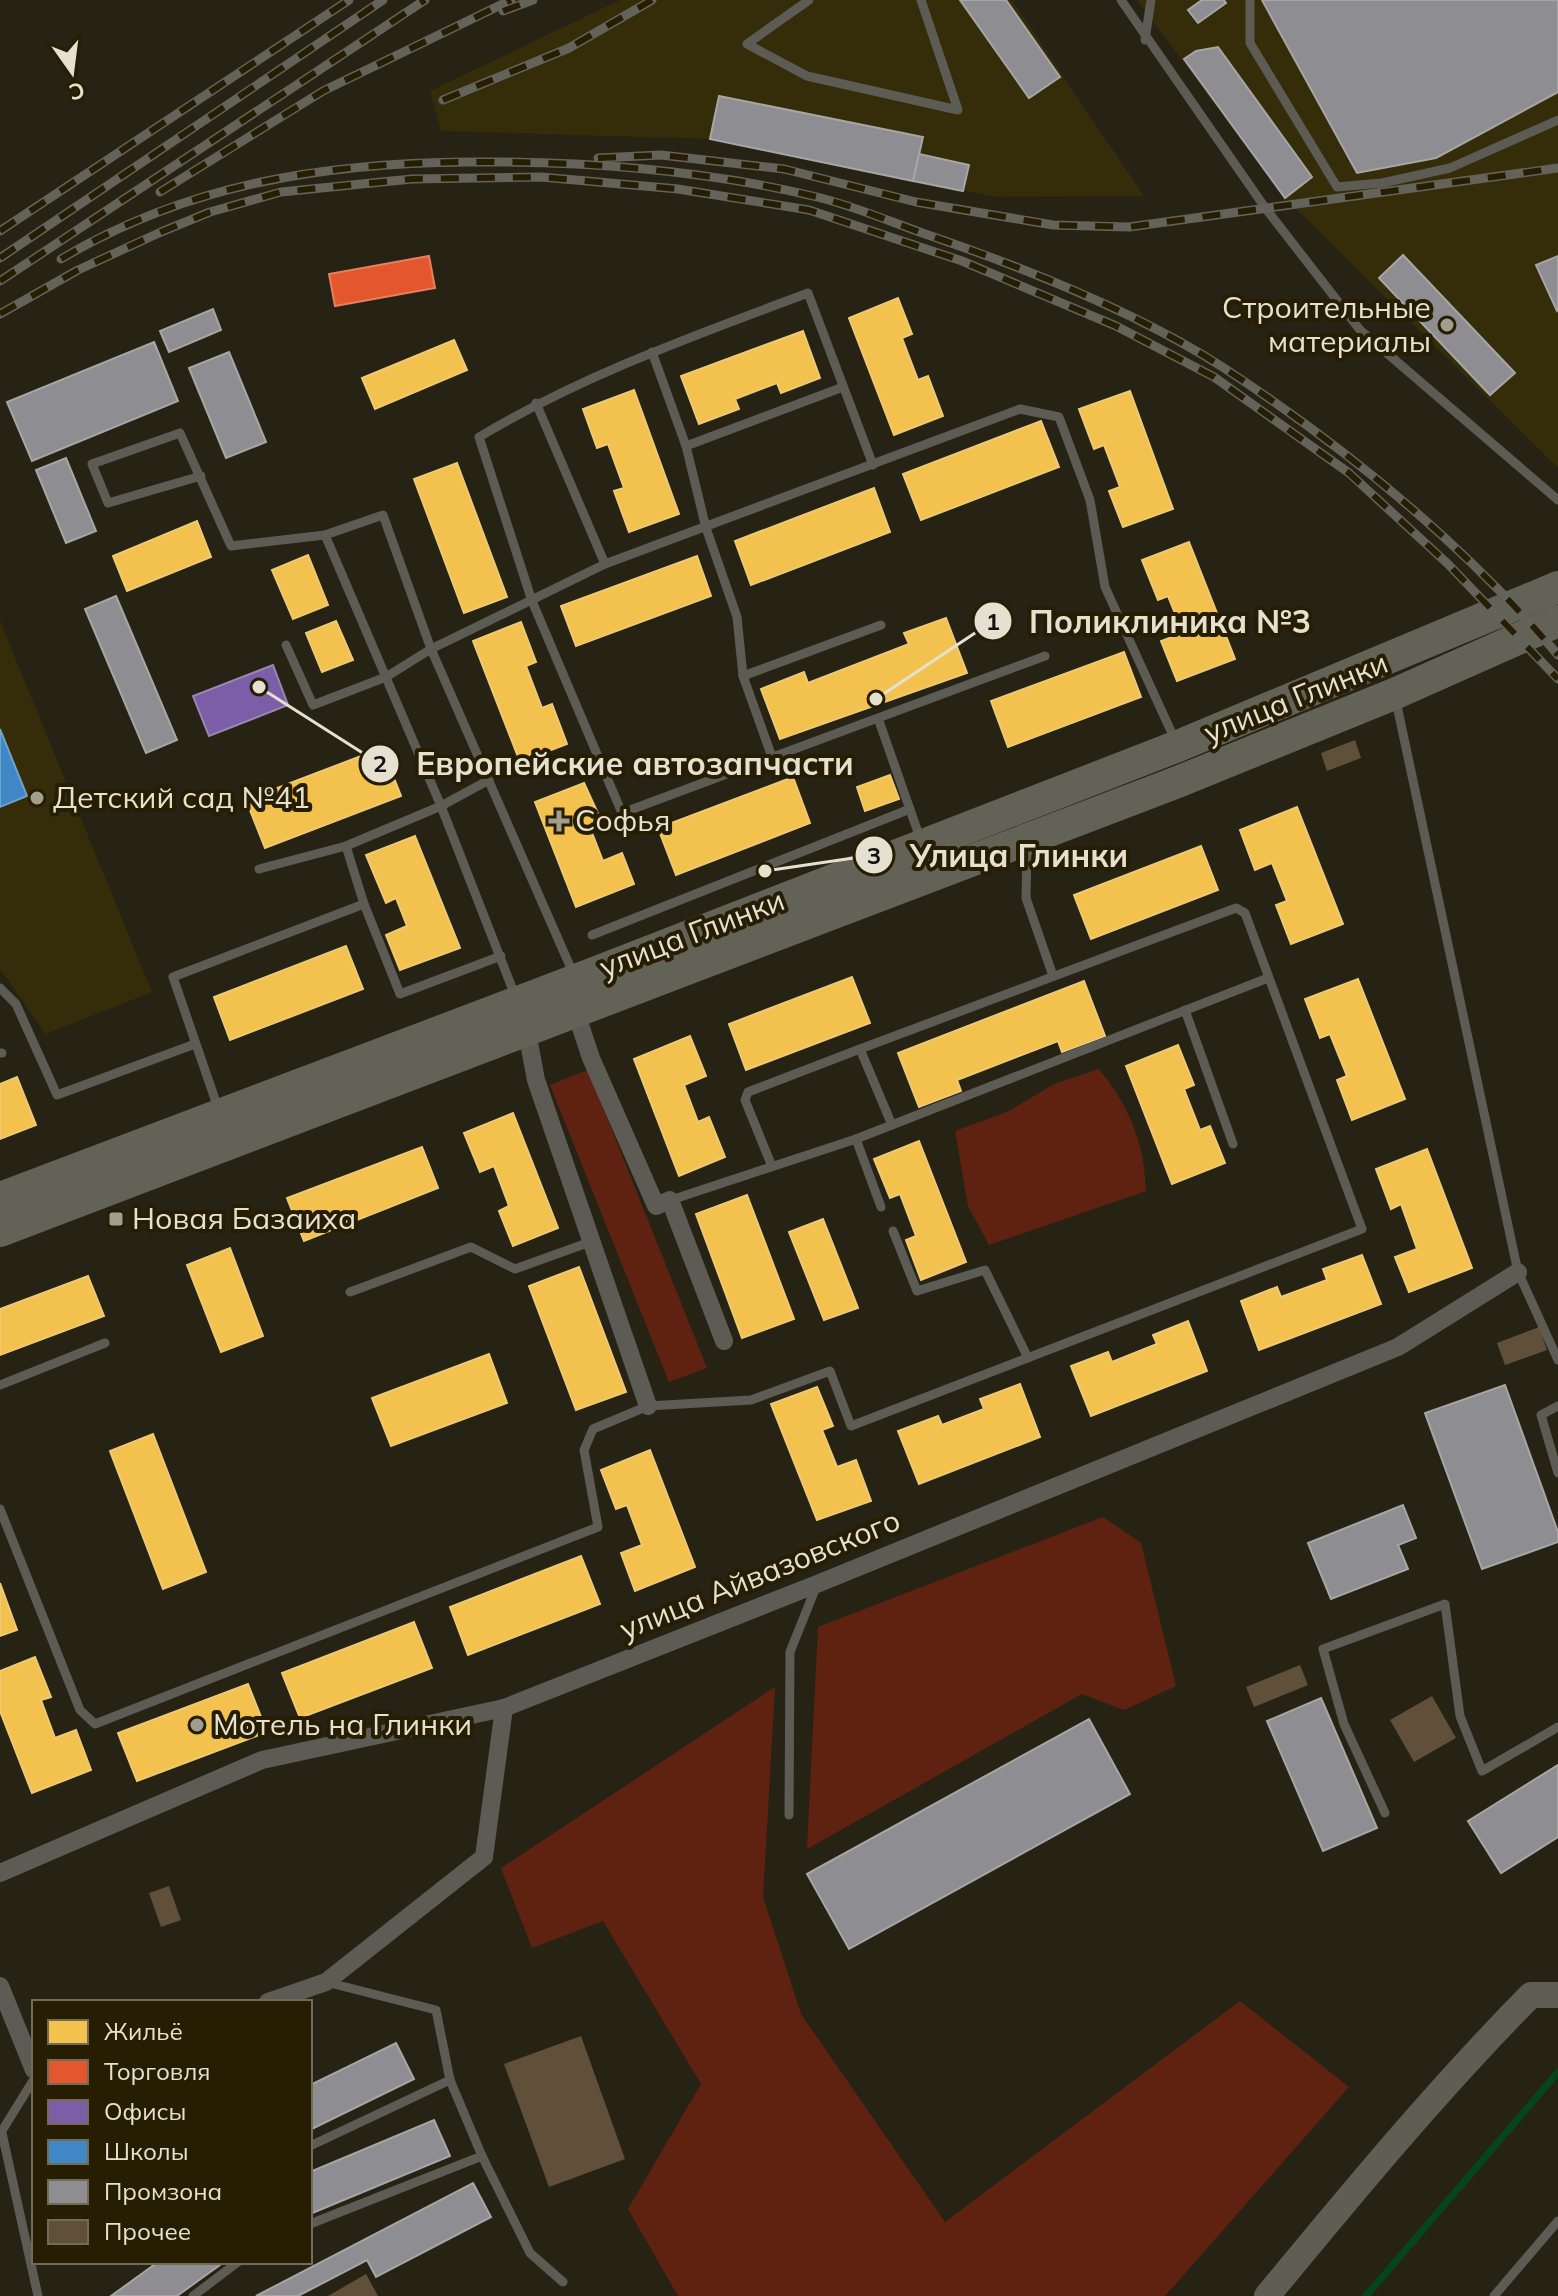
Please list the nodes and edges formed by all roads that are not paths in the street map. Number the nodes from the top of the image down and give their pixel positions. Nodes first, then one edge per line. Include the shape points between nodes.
1 (809, 0) edge
2 (921, 0) edge
3 (1121, 0) edge
4 (1151, 0) edge
5 (1250, 0) edge
6 (1145, 40) junction
7 (1558, 120) edge
8 (652, 352) junction
9 (843, 387) junction
10 (536, 403) junction
11 (686, 446) junction
12 (873, 465) junction
13 (201, 476) junction
14 (1557, 495) edge
15 (706, 528) junction
16 (325, 535) junction
17 (605, 564) junction
18 (1558, 587) edge
19 (532, 601) junction
20 (1558, 621) edge
21 (881, 625) dead end
22 (286, 645) dead end
23 (431, 649) junction
24 (1045, 656) dead end
25 (1383, 663) junction
26 (743, 676) junction
27 (386, 677) junction
28 (1394, 694) junction
29 (879, 721) junction
30 (1178, 746) junction
31 (772, 757) junction
32 (489, 780) junction
33 (441, 806) junction
34 (910, 809) junction
35 (1027, 838) junction
36 (346, 846) junction
37 (928, 860) junction
38 (259, 869) dead end
39 (364, 904) junction
40 (592, 935) dead end
41 (501, 956) junction
42 (1053, 976) junction
43 (1268, 978) junction
44 (576, 980) junction
45 (0, 988) edge
46 (1185, 1010) junction
47 (576, 1013) junction
48 (522, 1017) junction
49 (195, 1044) junction
50 (860, 1049) junction
51 (221, 1115) junction
52 (892, 1125) junction
53 (856, 1139) junction
54 (1233, 1144) dead end
55 (771, 1164) junction
56 (14, 1192) edge
57 (663, 1203) junction
58 (881, 1207) dead end
59 (38, 1217) junction
60 (0, 1231) edge
61 (893, 1231) dead end
62 (590, 1242) junction
63 (1518, 1272) junction
64 (350, 1292) dead end
65 (724, 1341) dead end
66 (105, 1343) dead end
67 (1028, 1358) junction
68 (1558, 1360) edge
69 (0, 1385) edge
70 (648, 1406) junction
71 (1558, 1406) edge
72 (1558, 1473) edge
73 (0, 1509) edge
74 (817, 1584) junction
75 (504, 1708) junction
76 (1558, 1727) edge
77 (1385, 1813) dead end
78 (789, 1815) dead end
79 (0, 1873) edge
80 (326, 1982) junction
81 (0, 1986) edge
82 (1558, 1995) edge
83 (274, 2000) edge
84 (32, 2065) edge
85 (450, 2080) junction
86 (32, 2082) edge
87 (1, 2133) edge
88 (312, 2145) edge
89 (482, 2156) junction
90 (1558, 2221) edge
91 (312, 2223) edge
92 (235, 2264) edge
93 (563, 2282) dead end
94 (38, 2296) edge
95 (193, 2296) edge
96 (1267, 2296) edge
97 (1494, 2296) edge

1 - 2 lane via 747,44 807,76 958,110
3 - 6 lane
4 - 6 lane
5 - 7 lane via 1250,43 1337,187 1450,168
6 - 14 lane via 1360,330
8 - 9 lane via 808,293
8 - 10 lane
8 - 11 lane
9 - 11 lane
9 - 12 lane
10 - 17 lane
10 - 19 lane via 479,437
11 - 15 lane
12 - 15 lane
12 - 30 lane via 1020,409 1059,417 1090,500 1105,587
13 - 13 lane via 180,433 92,464 108,503
13 - 16 lane via 231,546
15 - 17 lane
15 - 26 lane via 737,617
16 - 23 lane via 383,515
16 - 27 lane
17 - 19 lane
18 - 25 highway, улица Глинки
19 - 23 lane
19 - 31 lane via 622,813
20 - 28 highway, улица Глинки
21 - 26 lane
22 - 27 lane via 313,705
23 - 27 lane
23 - 32 lane
24 - 29 lane
25 - 28 highway
25 - 30 highway, улица Глинки
26 - 31 lane
27 - 33 lane
28 - 35 highway, улица Глинки
28 - 63 lane
29 - 31 lane
29 - 34 lane
30 - 37 highway, улица Глинки
32 - 33 lane
32 - 44 lane
33 - 36 lane
33 - 41 lane
34 - 37 lane
34 - 40 lane
35 - 37 highway, улица Глинки
35 - 42 lane via 1026,898
36 - 38 lane
36 - 39 lane
37 - 44 highway, улица Глинки
37 - 47 highway, улица Глинки
39 - 41 lane via 400,994
39 - 49 lane via 173,977
41 - 48 lane
42 - 43 lane via 1236,908 1245,913
42 - 50 lane
43 - 46 lane
43 - 67 lane via 1362,1229
44 - 48 highway, улица Глинки
45 - 49 lane via 16,1004 57,1095
46 - 52 lane
46 - 54 lane
47 - 48 highway, улица Глинки
47 - 57 street via 591,1058
48 - 51 highway, улица Глинки
48 - 59 highway, улица Глинки
48 - 62 street via 536,1080
49 - 51 lane
50 - 52 lane
50 - 55 lane via 748,1092 745,1100
51 - 56 highway, улица Глинки
52 - 53 lane
53 - 55 lane
53 - 58 lane
55 - 57 lane
56 - 59 highway
57 - 65 street
59 - 60 highway, улица Глинки
61 - 67 lane via 917,1291 985,1270
62 - 64 lane via 515,1269 471,1247
62 - 70 street
63 - 68 lane
63 - 74 street, улица Айвазовского via 1398,1347
66 - 69 lane
67 - 70 lane via 851,1426 830,1371 751,1400
70 - 73 lane via 593,1429 584,1450 598,1527 95,1724 80,1710
71 - 72 lane via 1541,1415
74 - 75 street, улица Айвазовского
74 - 78 lane via 790,1652
75 - 79 street, улица Айвазовского via 262,1760
75 - 80 street via 484,1857
76 - 77 lane via 1482,1771 1460,1716 1445,1604 1323,1649 1344,1724
80 - 83 street
80 - 85 lane via 436,2010
81 - 84 street
82 - 96 main road via 1531,1995 1362,2181
85 - 88 lane
85 - 89 lane
86 - 87 lane
87 - 94 lane
89 - 91 lane
89 - 93 lane via 530,2253
90 - 97 lane
92 - 95 lane

